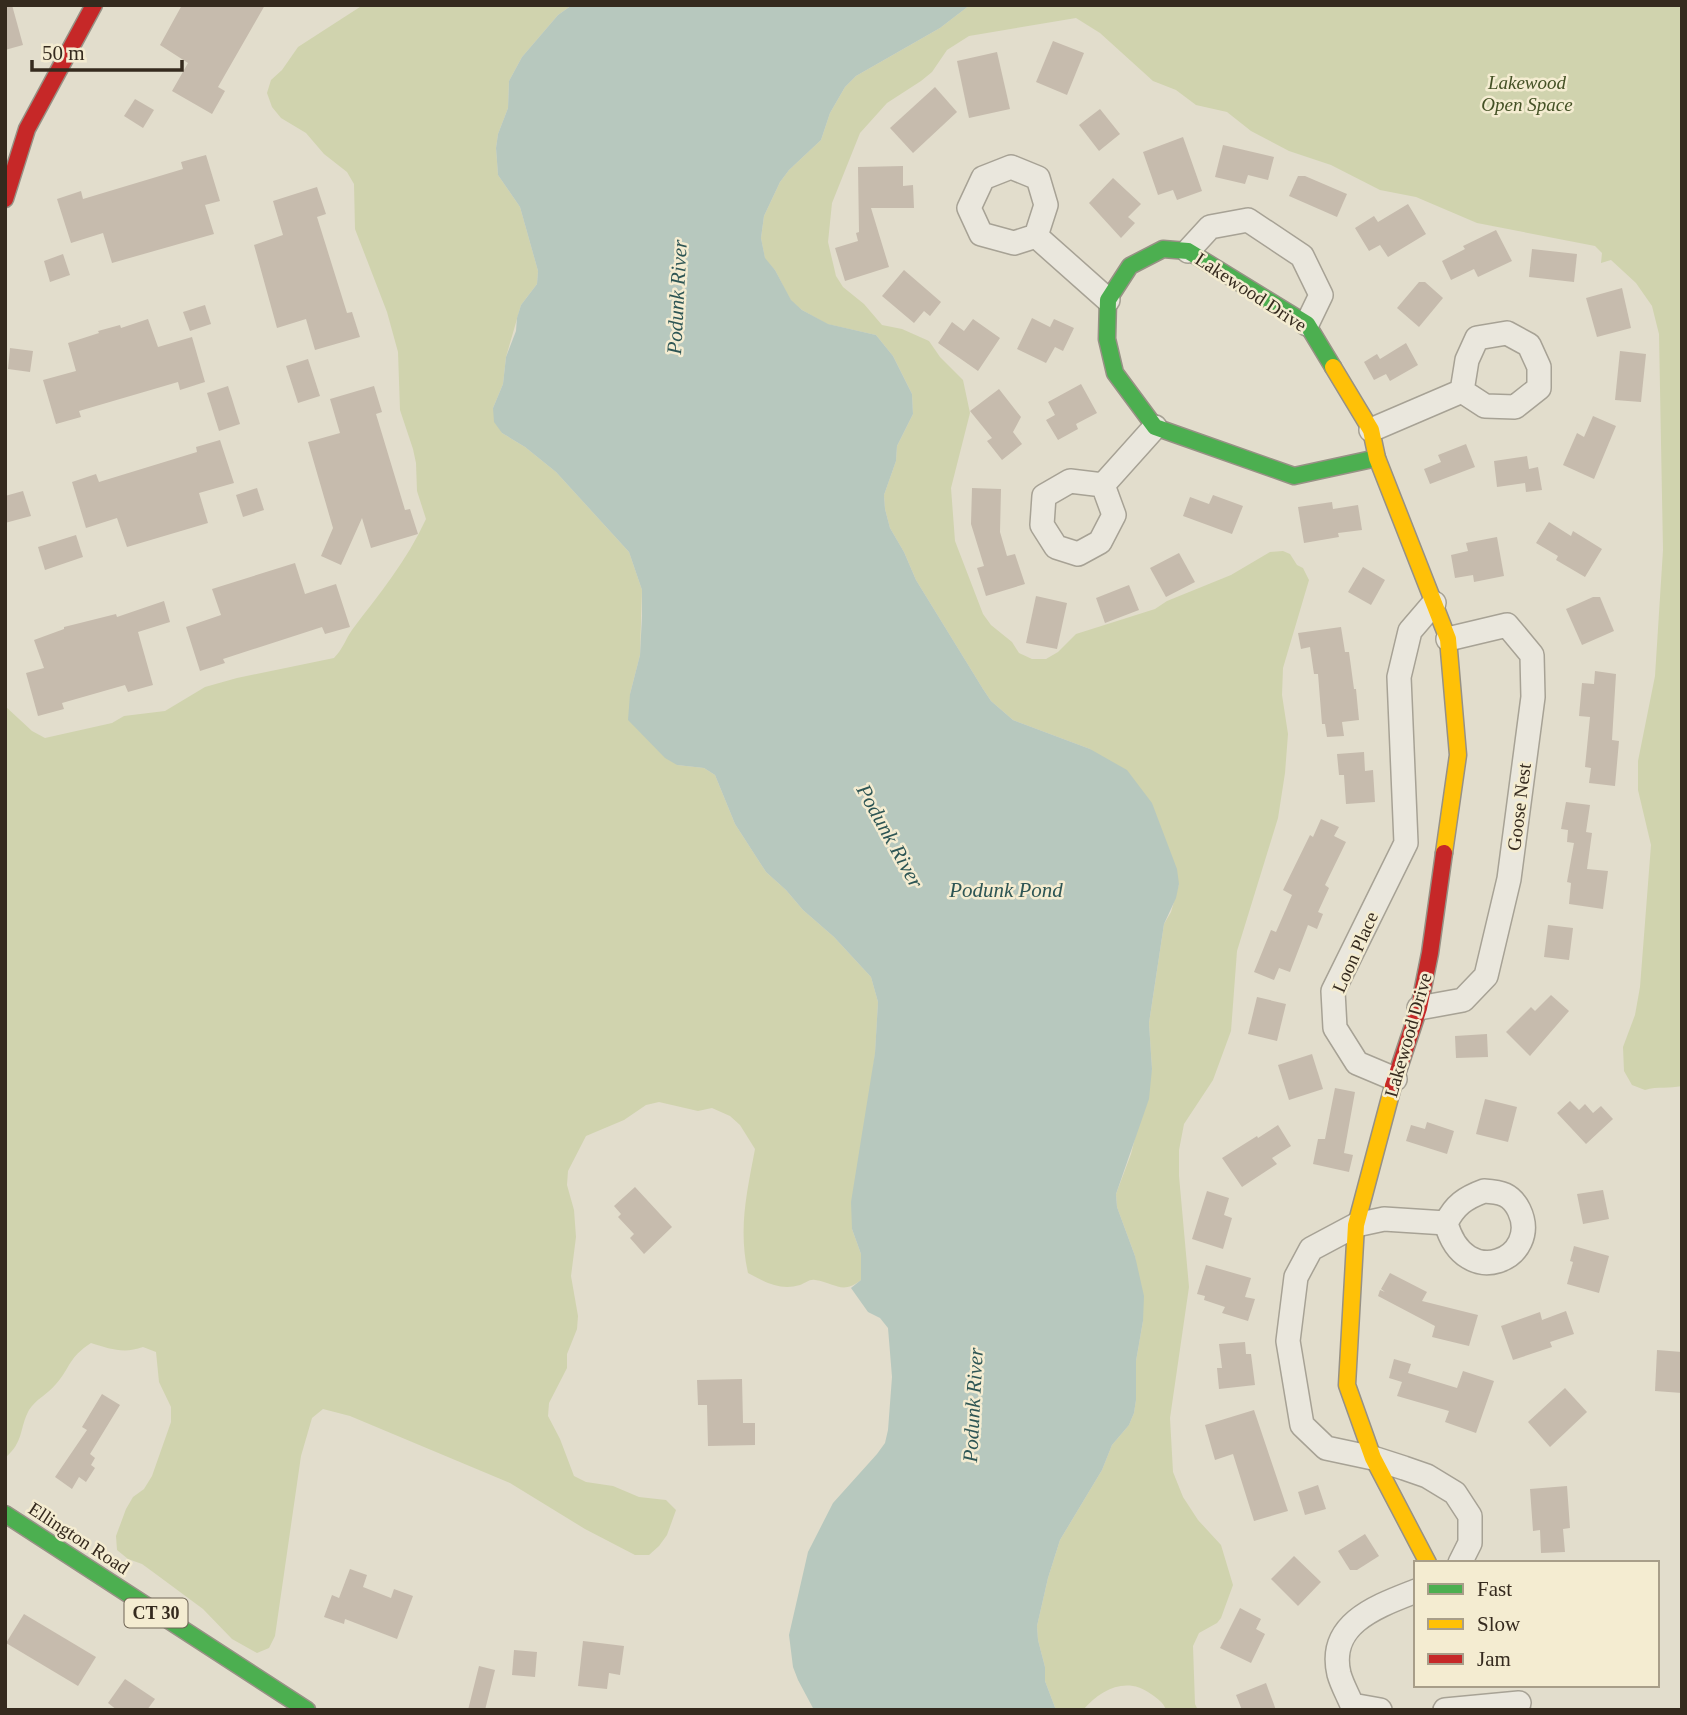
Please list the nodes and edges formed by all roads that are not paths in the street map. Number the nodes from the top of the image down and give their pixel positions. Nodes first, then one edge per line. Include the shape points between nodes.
1 (94, 5) edge
2 (5, 199) edge
3 (1036, 236) dead end
4 (1188, 251) junction
5 (1108, 300) junction
6 (1307, 324) junction
7 (1462, 391) dead end
8 (1155, 427) junction
9 (1371, 430) junction
10 (1377, 458) junction
11 (1103, 485) dead end
12 (1434, 603) junction
13 (1448, 639) junction
14 (1406, 843) junction
15 (1446, 847) junction
16 (1419, 1007) junction
17 (1395, 1079) junction
18 (1446, 1223) dead end
19 (1356, 1225) junction
20 (1373, 1458) junction
21 (5, 1514) edge
22 (1427, 1561) edge
23 (1462, 1561) edge
24 (1414, 1592) edge
25 (1517, 1699) edge
26 (307, 1710) edge
27 (1380, 1710) edge
28 (1445, 1710) edge

1 - 2 street via 27,129
3 - 5 street
4 - 5 street, Lakewood Drive via 1163,249 1130,266
4 - 6 street, Lakewood Drive
4 - 6 street via 1210,227 1248,220 1302,256 1321,295
5 - 8 street via 1107,339 1115,373
6 - 9 street, Lakewood Drive
7 - 9 street
8 - 10 street via 1294,476
8 - 11 street
9 - 10 street, Lakewood Drive
10 - 12 street, Lakewood Drive
12 - 13 street, Lakewood Drive
12 - 14 street, Loon Place via 1410,631 1399,677
13 - 15 street, Lakewood Drive via 1458,755
13 - 16 street, Goose Nest via 1507,625 1532,655 1533,697 1509,879 1486,976 1463,1000
14 - 15 street
14 - 17 street, Loon Place via 1333,991 1335,1028 1357,1063
15 - 16 street, Lakewood Drive
16 - 17 street, Lakewood Drive
17 - 19 street, Lakewood Drive
18 - 19 street via 1384,1219
19 - 20 street, Lakewood Drive via 1347,1385
19 - 20 street via 1311,1249 1296,1277 1288,1341 1302,1425 1326,1448
20 - 22 street, Lakewood Drive
20 - 23 street via 1427,1476 1455,1493 1470,1516 1470,1543
21 - 26 street, Ellington Road / CT 30
24 - 27 street via 1377,1606 1353,1622 1337,1648 1339,1674 1352,1705
25 - 28 street

